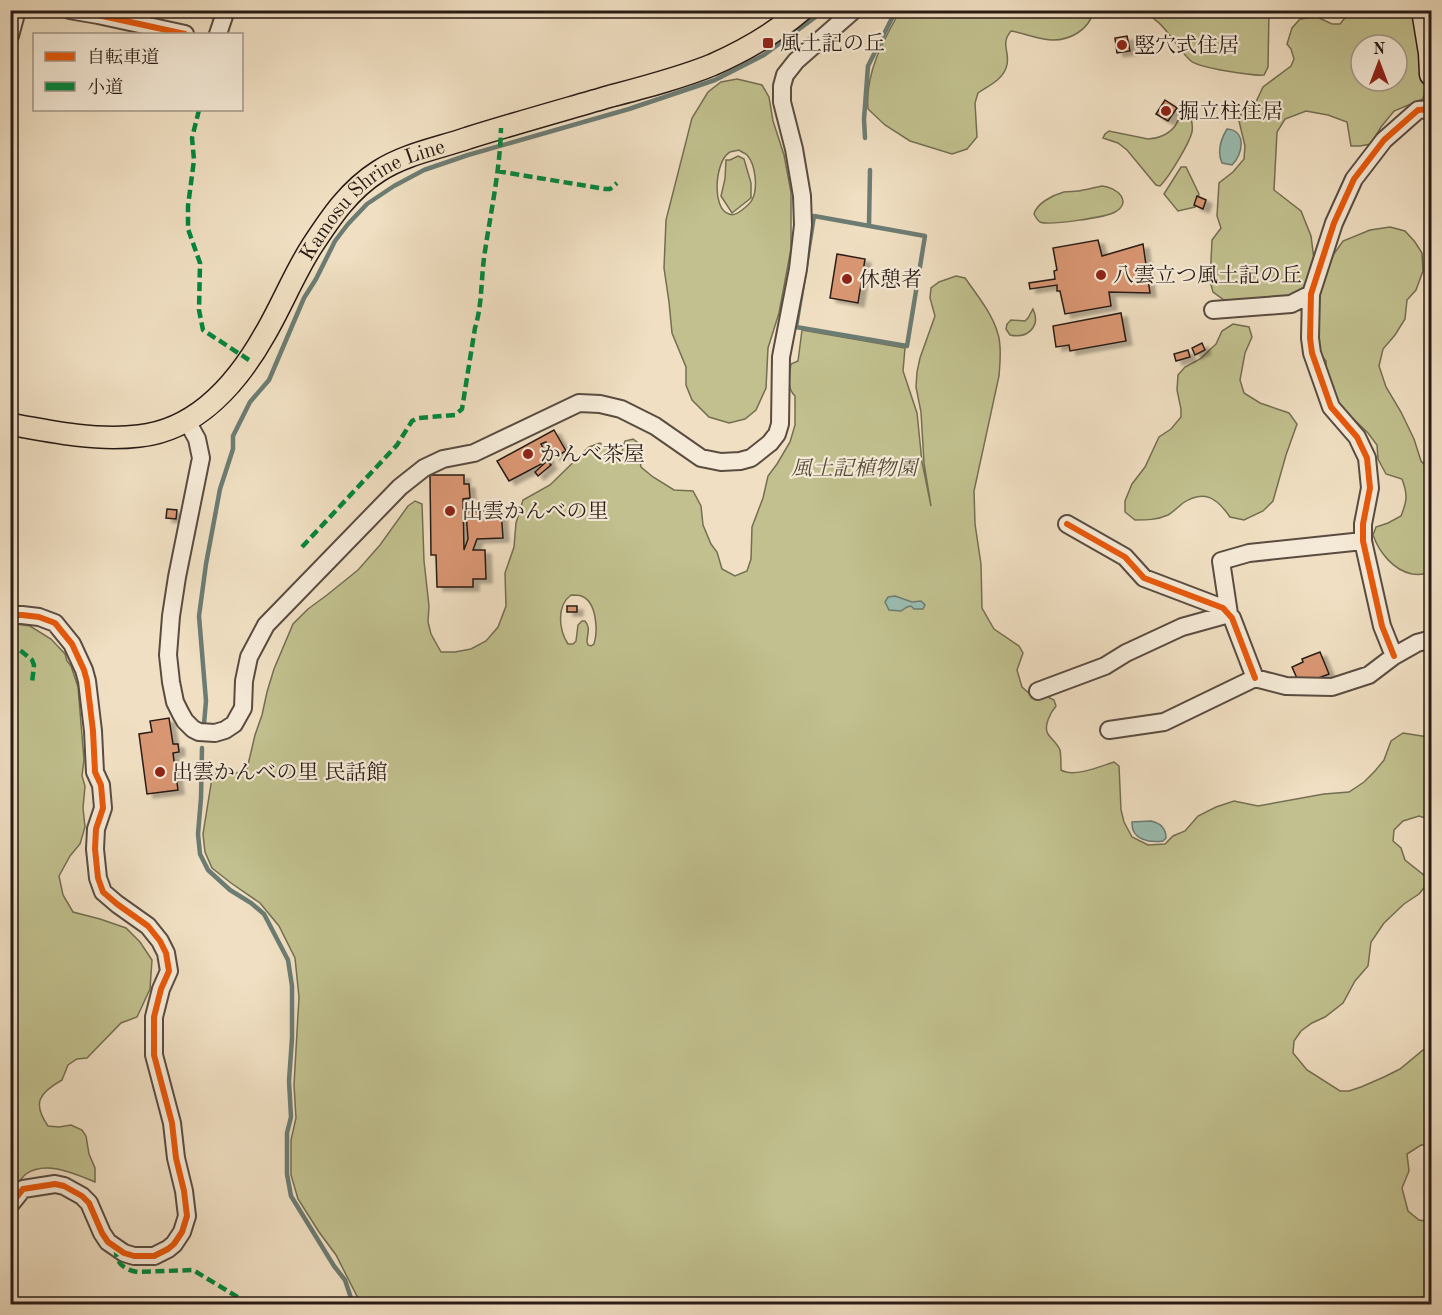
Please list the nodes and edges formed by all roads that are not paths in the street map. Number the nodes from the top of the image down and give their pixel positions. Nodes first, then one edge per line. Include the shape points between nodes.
1 (17, 10) edge
2 (69, 10) edge
3 (226, 10) edge
4 (802, 10) edge
5 (854, 10) edge
6 (1424, 10) edge
7 (180, 33) edge
8 (218, 33) edge
9 (10, 36) edge
10 (1431, 74) edge
11 (1431, 109) edge
12 (1311, 294) junction
13 (1213, 310) dead end
14 (187, 421) junction
15 (10, 424) edge
16 (1067, 524) dead end
17 (1363, 541) junction
18 (1228, 614) junction
19 (10, 615) edge
20 (1431, 639) edge
21 (1394, 656) junction
22 (1255, 678) junction
23 (1038, 691) dead end
24 (1109, 730) dead end
25 (10, 1205) edge

1 - 9 street
2 - 7 street
3 - 8 street
4 - 14 main road, Kamosu Shrine Line via 758,42 712,65 396,161 378,172 335,211 298,267 249,360 208,406
5 - 14 street via 784,75 782,102 794,149 803,225 781,357 780,424 770,443 751,458 721,462 701,458 655,426 621,409 579,404 474,453 443,459 424,468 392,495 266,625 249,657 243,708 234,724 215,733 200,732 185,721 175,702 168,655 177,577 201,458
6 - 10 highway
11 - 12 street via 1418,110 1384,140 1354,179 1334,223
12 - 13 street via 1291,304
12 - 17 street via 1312,353 1331,407 1357,437 1367,458 1370,488
14 - 15 main road, Kamosu Shrine Line via 141,436 117,437
16 - 18 street via 1125,557 1144,578 1223,608
17 - 18 street via 1249,553 1221,561
17 - 21 street via 1382,626
18 - 22 street
18 - 23 street via 1182,627 1105,666
19 - 25 street via 39,617 55,624 72,644 84,670 95,772 101,785 103,808 96,829 98,878 103,892 148,926 166,954 169,971 154,1017 154,1055 172,1123 187,1216 183,1232 168,1249 154,1256 135,1256 108,1242 89,1203 64,1186 22,1189
20 - 21 street
21 - 22 street via 1369,675 1332,687 1286,686
22 - 24 street via 1164,722

